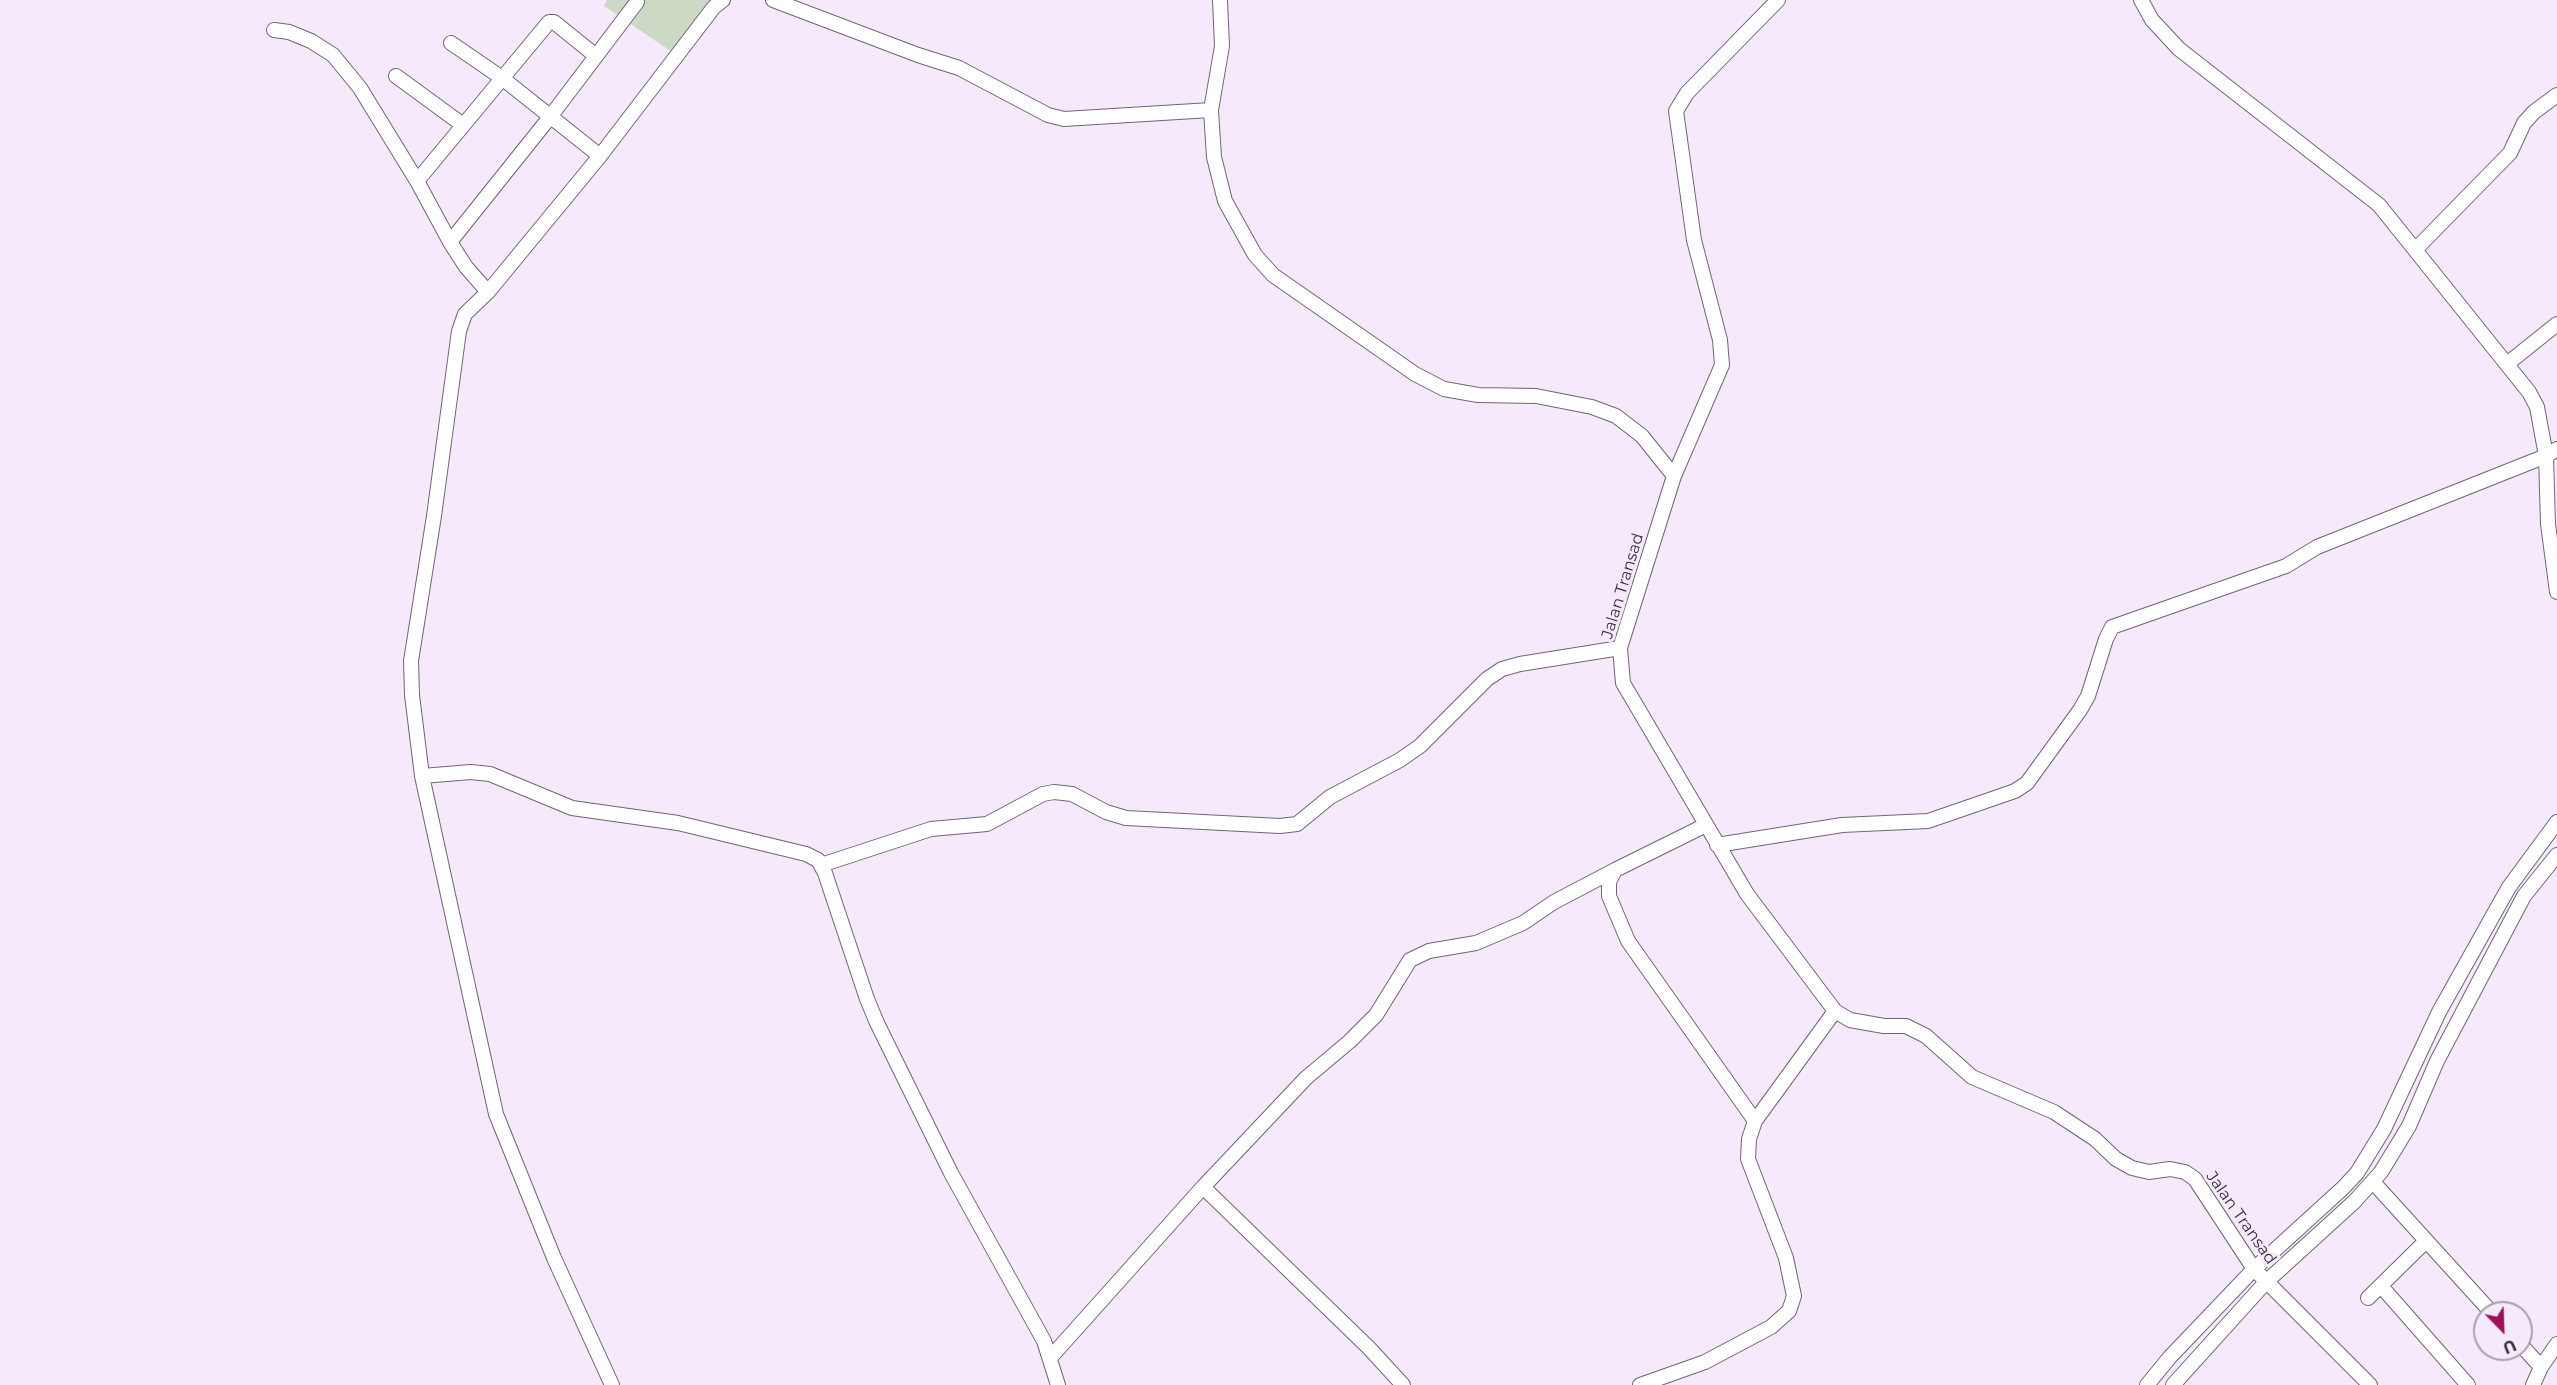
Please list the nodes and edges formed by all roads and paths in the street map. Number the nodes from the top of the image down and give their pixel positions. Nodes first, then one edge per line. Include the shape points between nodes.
1 (723, 0) edge
2 (773, 0) edge
3 (1220, 0) edge
4 (1778, 0) edge
5 (2141, 0) edge
6 (637, 2) dead end
7 (274, 30) dead end
8 (451, 43) dead end
9 (596, 56) junction
10 (396, 76) dead end
11 (502, 78) junction
12 (2557, 95) edge
13 (1211, 110) junction
14 (550, 117) junction
15 (463, 125) junction
16 (600, 156) junction
17 (417, 181) junction
18 (450, 242) junction
19 (2415, 250) junction
20 (488, 292) junction
21 (2557, 324) edge
22 (2507, 364) junction
23 (2552, 453) edge
24 (1674, 476) junction
25 (2557, 592) edge
26 (1620, 648) junction
27 (422, 776) junction
28 (2557, 822) edge
29 (1706, 825) junction
30 (1717, 845) junction
31 (2557, 855) edge
32 (821, 865) junction
33 (1615, 870) junction
34 (2481, 936) junction
35 (2496, 947) junction
36 (1835, 1011) junction
37 (1755, 1121) junction
38 (2373, 1182) junction
39 (1203, 1187) junction
40 (2426, 1240) junction
41 (2254, 1269) junction
42 (2266, 1282) junction
43 (2381, 1286) junction
44 (2368, 1298) dead end
45 (2481, 1301) edge
46 (2557, 1344) edge
47 (1050, 1358) junction
48 (2533, 1358) edge
49 (2541, 1367) junction
50 (612, 1385) edge
51 (1058, 1385) edge
52 (1403, 1385) edge
53 (1641, 1385) edge
54 (2147, 1385) edge
55 (2173, 1385) edge
56 (2370, 1385) edge
57 (2468, 1385) edge
58 (2533, 1385) edge

1 - 16 street
2 - 13 street via 959,68 1048,115 1064,119
3 - 13 street via 1222,46
4 - 24 street, Jalan Transad via 1687,93 1676,111 1694,240 1722,365
5 - 19 street via 2152,20 2179,49 2379,205
6 - 9 street
7 - 17 street via 301,35 333,55 368,98
8 - 11 street
9 - 11 street via 551,22
9 - 14 street
10 - 15 street
11 - 14 street
11 - 15 street
12 - 19 street via 2534,112 2524,123 2510,153
13 - 24 street via 1214,157 1225,201 1255,255 1273,275 1415,374 1444,389 1478,395 1536,396 1616,416 1642,436
14 - 16 street
14 - 18 street
15 - 17 street
16 - 20 street
17 - 18 street
18 - 20 street
19 - 22 street
20 - 27 street via 465,314 459,331 411,661
21 - 22 street
22 - 23 street via 2537,407
23 - 25 street via 2548,524
23 - 30 street via 2317,546 2286,566 2112,627 2080,711 2026,783 2015,791 1928,821 1842,825
24 - 26 street, Jalan Transad
26 - 29 street, Jalan Transad via 1623,683
26 - 32 street via 1502,669 1486,679 1420,746 1330,797 1297,824 1126,818 1072,794 1054,792 1042,794 987,824 931,830
27 - 32 street via 490,774 572,808 678,823 806,854
27 - 50 street via 496,1114 554,1258
28 - 34 street via 2509,887
29 - 30 street, Jalan Transad
29 - 33 street
30 - 36 street, Jalan Transad via 1748,894
31 - 35 street via 2524,896
32 - 47 street via 877,1023 951,1173
33 - 37 street via 1609,882 1609,896 1628,941
33 - 39 street via 1514,927 1476,943 1429,951 1410,960 1376,1015 1306,1078
34 - 35 street
34 - 41 street via 2439,1012 2384,1128 2357,1173
35 - 38 street via 2437,1061 2409,1126
36 - 37 street
36 - 41 street, Jalan Transad via 1850,1020 1906,1026 1926,1036 1972,1077 2054,1112 2132,1168 2185,1172 2195,1179
37 - 53 street via 1748,1159 1786,1258 1794,1296 1789,1311 1772,1327 1705,1362
38 - 40 street
38 - 42 street
39 - 47 street
39 - 52 street
40 - 43 street
40 - 45 street
41 - 42 street, Jalan Transad
41 - 54 street
42 - 55 street
42 - 56 street, Jalan Transad
43 - 44 street
43 - 57 street
46 - 49 street
47 - 51 street
48 - 49 street
49 - 58 street

